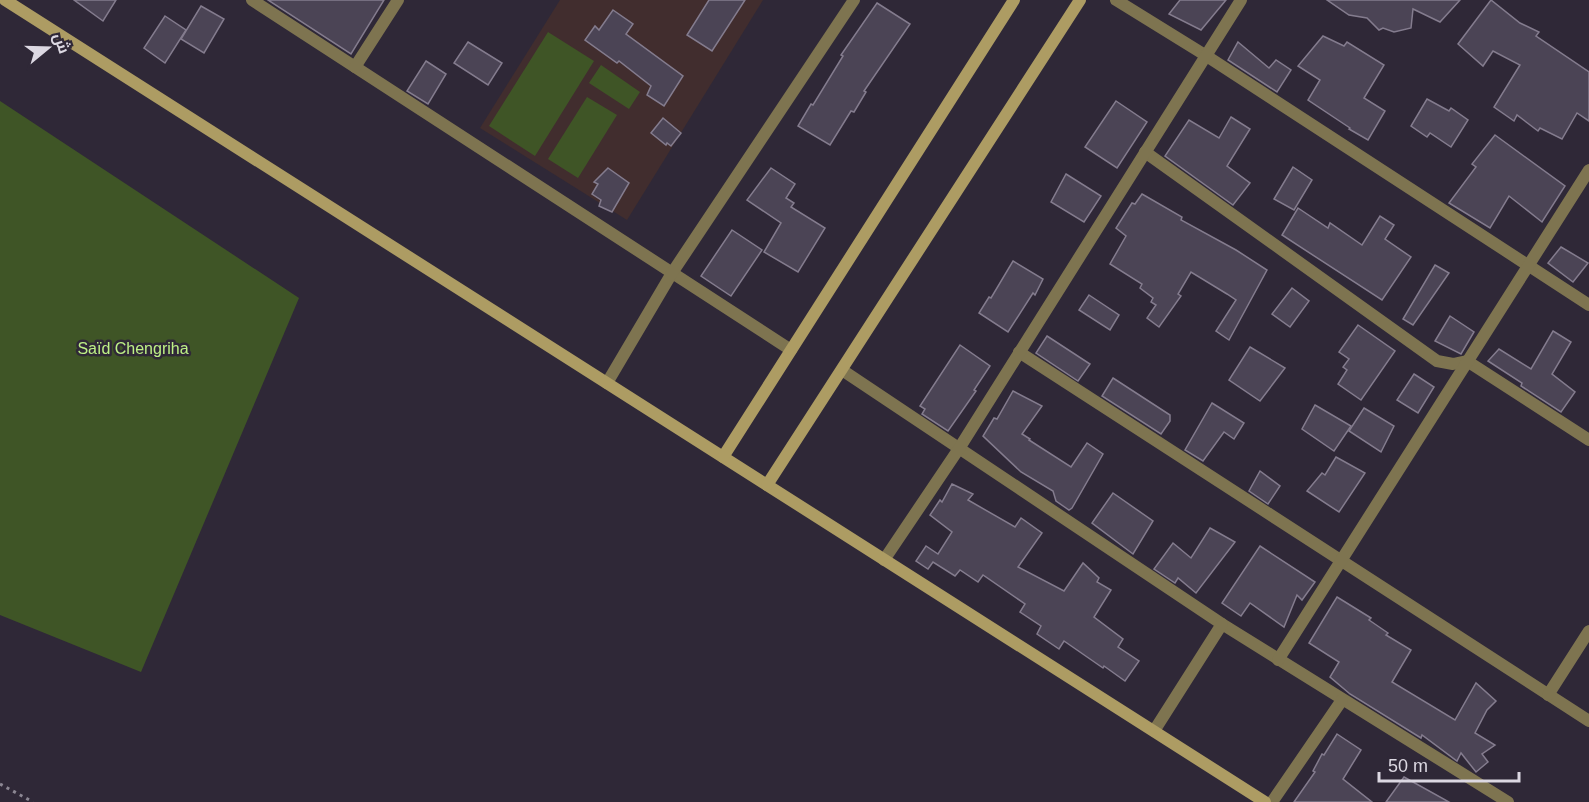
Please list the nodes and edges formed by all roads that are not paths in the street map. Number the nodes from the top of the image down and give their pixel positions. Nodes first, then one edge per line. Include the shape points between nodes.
1 (5, 0) edge
2 (252, 0) edge
3 (398, 0) edge
4 (854, 0) edge
5 (1014, 0) edge
6 (1080, 0) edge
7 (1116, 0) edge
8 (1241, 0) edge
9 (1205, 56) junction
10 (355, 67) junction
11 (1145, 152) junction
12 (1589, 170) edge
13 (1528, 265) junction
14 (672, 273) junction
15 (1589, 304) edge
16 (791, 350) junction
17 (1019, 352) junction
18 (1467, 361) junction
19 (842, 370) junction
20 (607, 383) junction
21 (1589, 440) edge
22 (960, 447) junction
23 (723, 457) junction
24 (767, 485) junction
25 (884, 560) junction
26 (1341, 561) junction
27 (1222, 624) junction
28 (1589, 631) edge
29 (1278, 660) junction
30 (1548, 695) junction
31 (1342, 700) junction
32 (1589, 721) edge
33 (1154, 731) junction
34 (1265, 802) edge
35 (1272, 802) edge
36 (1508, 802) edge

1 - 20 street
2 - 10 street
3 - 10 street
4 - 14 street
5 - 16 street
6 - 19 street
7 - 9 street
8 - 9 street
9 - 11 street
9 - 13 street
10 - 14 street
11 - 17 street
11 - 18 street via 1437,361
12 - 13 street
13 - 15 street
13 - 18 street
14 - 16 street
14 - 20 street
16 - 23 street
17 - 22 street
17 - 26 street
18 - 21 street
18 - 26 street
19 - 22 street
19 - 24 street
20 - 23 street
22 - 25 street
22 - 27 street
23 - 24 street
24 - 25 street
25 - 33 street
26 - 29 street
26 - 30 street
27 - 29 street
27 - 33 street
28 - 30 street
29 - 31 street
30 - 32 street
31 - 35 street
31 - 36 street
33 - 34 street

